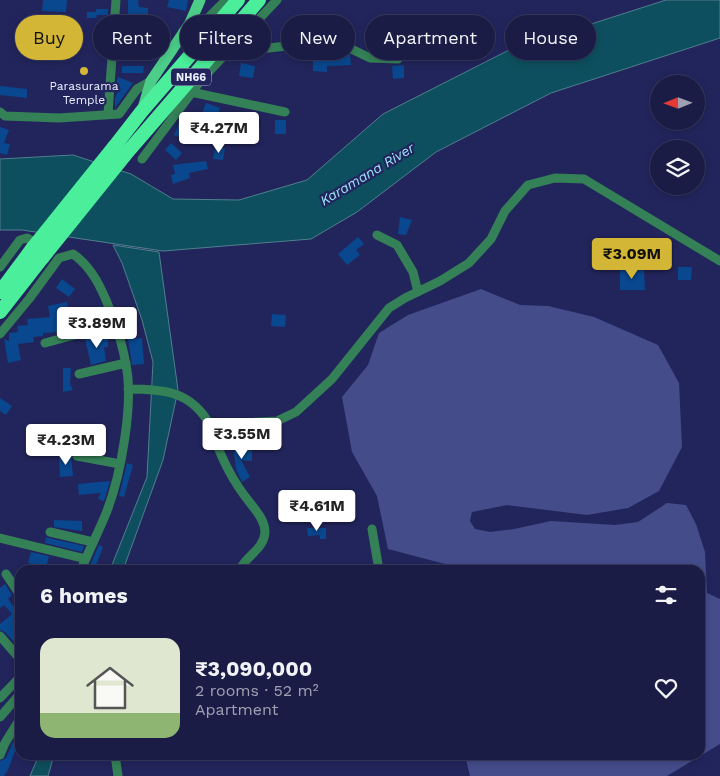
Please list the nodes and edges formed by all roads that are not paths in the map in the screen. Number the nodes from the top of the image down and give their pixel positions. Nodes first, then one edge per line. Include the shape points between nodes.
1 (116, 0) edge
2 (200, 0) edge
3 (226, 0) edge
4 (238, 0) edge
5 (259, 0) edge
6 (277, 0) edge
7 (194, 15) edge
8 (212, 15) edge
9 (262, 15) edge
10 (180, 36) edge
11 (271, 48) edge
12 (365, 56) edge
13 (219, 60) edge
14 (151, 81) junction
15 (191, 92) junction
16 (142, 111) junction
17 (0, 112) edge
18 (285, 112) dead end
19 (108, 114) junction
20 (119, 151) junction
21 (142, 159) dead end
22 (377, 235) dead end
23 (37, 253) junction
24 (59, 258) junction
25 (720, 261) edge
26 (0, 267) edge
27 (0, 292) edge
28 (418, 292) junction
29 (0, 312) edge
30 (115, 324) junction
31 (0, 334) edge
32 (45, 343) dead end
33 (126, 362) junction
34 (79, 374) dead end
35 (128, 390) junction
36 (210, 425) junction
37 (77, 456) dead end
38 (120, 464) junction
39 (372, 529) dead end
40 (50, 532) dead end
41 (0, 538) edge
42 (93, 542) junction
43 (86, 559) junction
44 (83, 565) edge
45 (244, 565) edge
46 (378, 565) edge
47 (6, 574) dead end
48 (15, 588) edge
49 (0, 636) edge
50 (15, 653) edge
51 (15, 682) edge
52 (0, 698) edge
53 (15, 700) edge
54 (0, 717) edge
55 (15, 727) edge
56 (0, 755) edge
57 (116, 760) edge
58 (118, 776) edge

1 - 19 street
2 - 7 main road
3 - 8 street
4 - 16 highway, NH66
5 - 20 highway, NH66
6 - 9 street
10 - 14 main road
11 - 12 street via 335,42
13 - 15 street
14 - 16 main road
14 - 19 street via 137,89 120,114
15 - 18 street
15 - 21 street
16 - 20 highway, NH66
17 - 19 street via 5,116 59,118
20 - 23 highway, NH66, bridge
22 - 28 street via 397,246 413,272
23 - 27 highway, NH66
23 - 29 highway, NH66
24 - 26 street via 27,238 20,240
24 - 30 street via 73,254 90,270
24 - 31 street
25 - 28 street via 584,179 555,178 528,185 505,211 491,239 469,263
28 - 36 street via 390,308 332,379 296,412 277,420
30 - 32 street
30 - 33 street
33 - 34 street
33 - 35 street
35 - 36 street via 146,389 180,396 202,410
35 - 38 street
36 - 45 street via 218,453 263,522 262,542
37 - 38 street
38 - 42 street via 108,510
39 - 46 street
40 - 42 street
41 - 43 street
42 - 43 street
43 - 44 street
47 - 48 street
49 - 50 street
51 - 52 street
53 - 54 street
55 - 56 street
57 - 58 street

